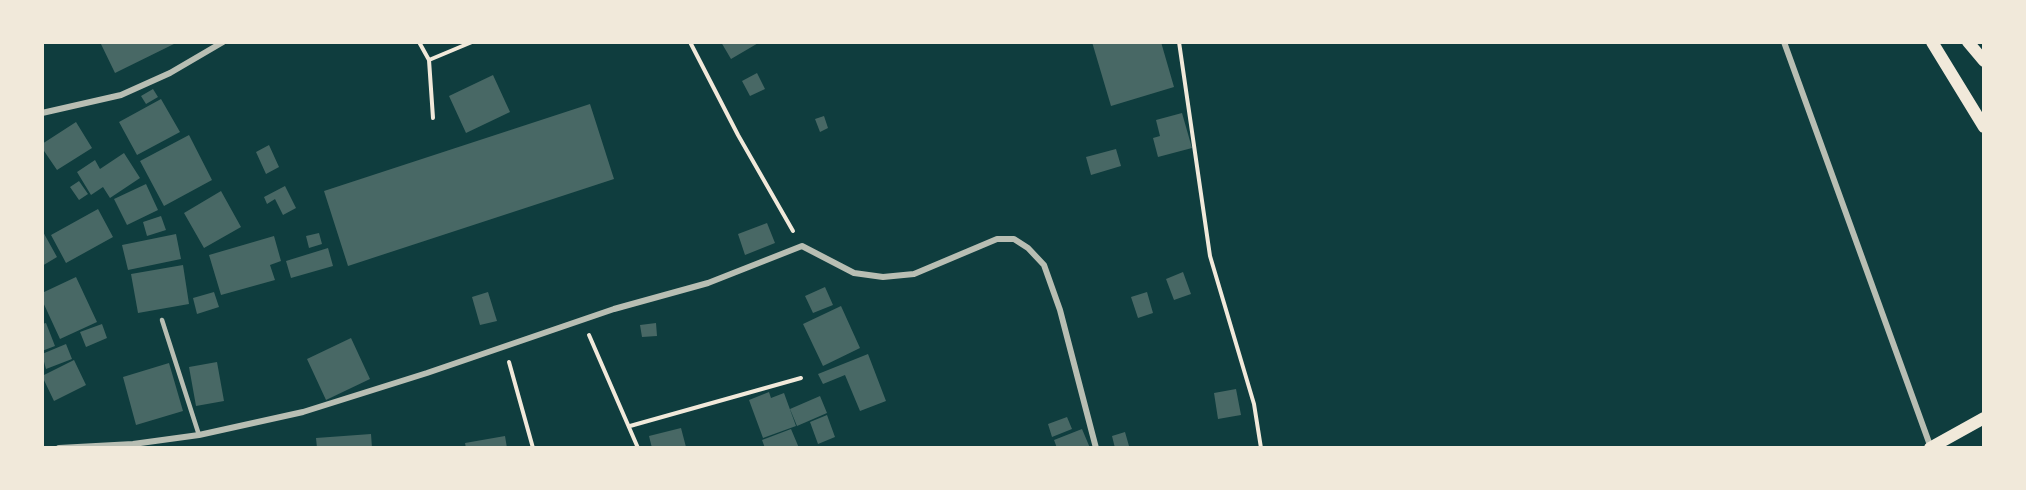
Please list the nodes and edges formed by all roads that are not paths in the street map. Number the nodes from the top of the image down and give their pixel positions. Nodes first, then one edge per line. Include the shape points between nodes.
1 (223, 42) edge
2 (1784, 42) edge
3 (1932, 42) edge
4 (1968, 42) edge
5 (1984, 61) edge
6 (42, 113) edge
7 (1984, 128) edge
8 (162, 320) dead end
9 (1984, 418) edge
10 (199, 435) junction
11 (59, 448) edge
12 (1096, 448) edge
13 (1931, 448) edge

1 - 6 street via 170,73 120,95
2 - 13 street
3 - 7 main road
4 - 5 main road
8 - 10 lane
9 - 13 main road
10 - 11 street
10 - 12 street via 303,412 614,309 708,282 802,246 854,273 883,277 914,274 997,239 1014,239 1044,265 1060,310

